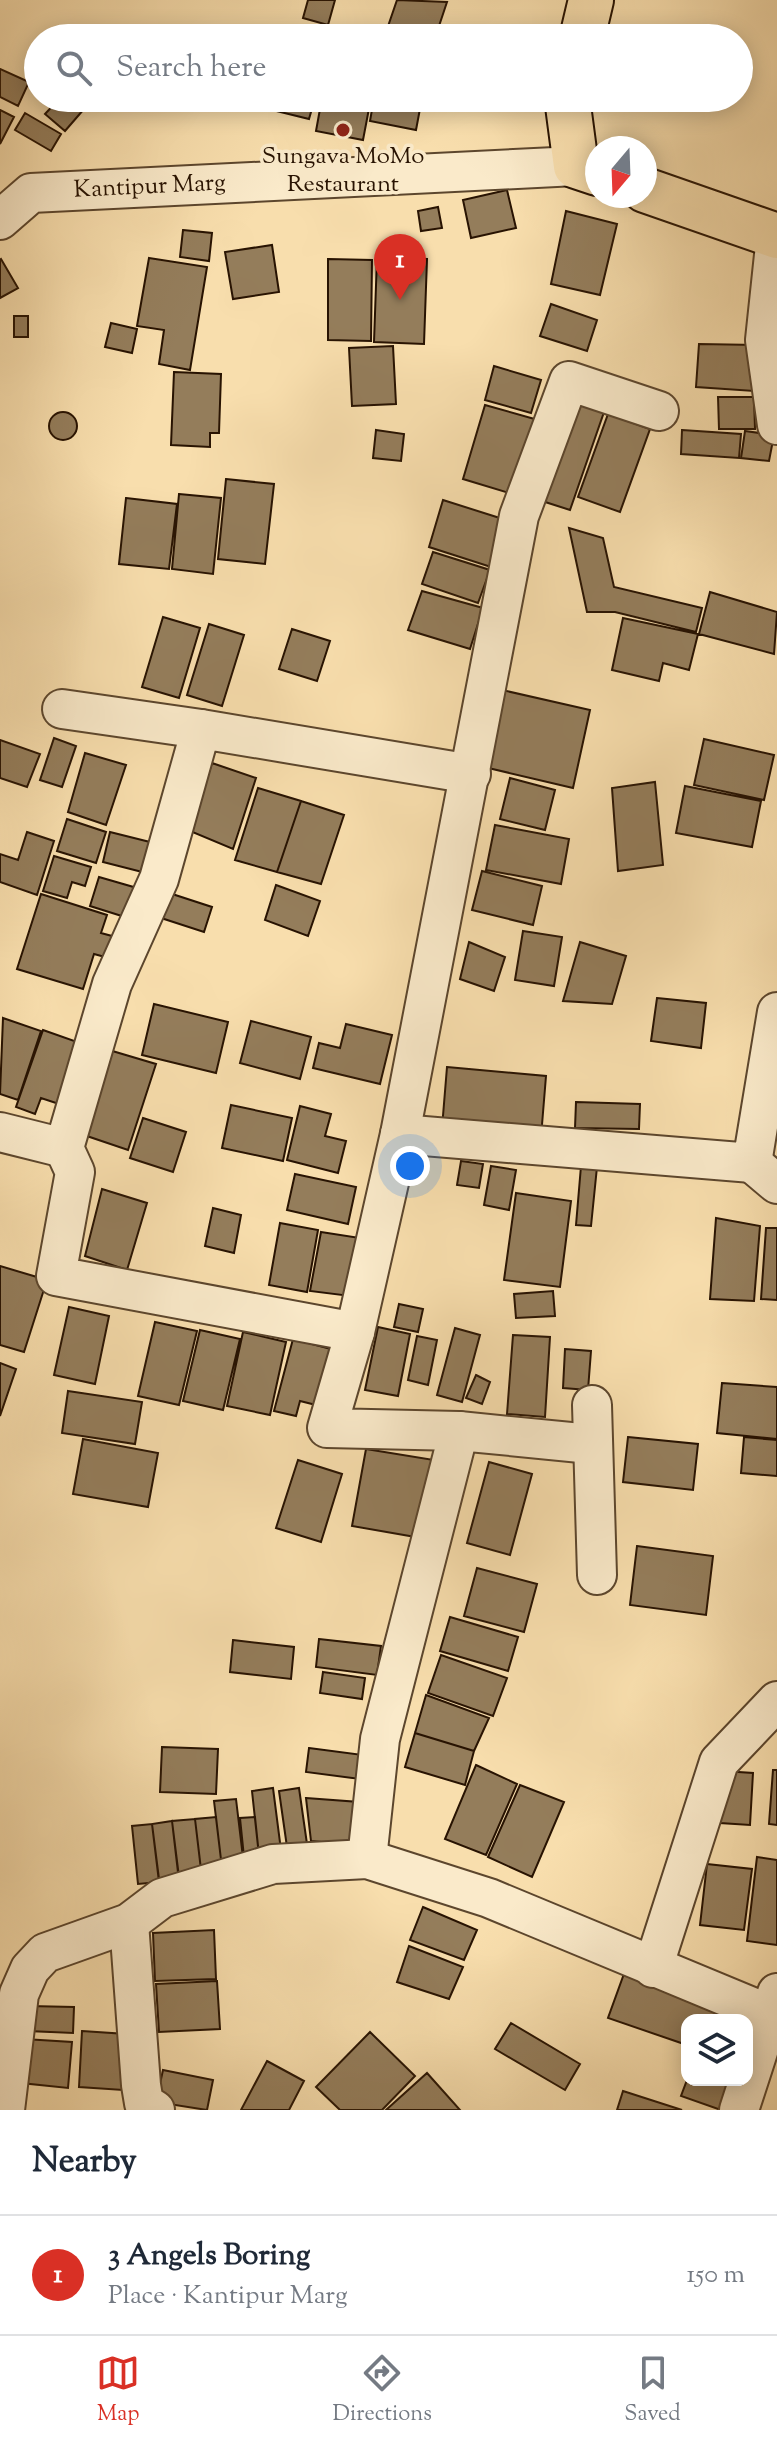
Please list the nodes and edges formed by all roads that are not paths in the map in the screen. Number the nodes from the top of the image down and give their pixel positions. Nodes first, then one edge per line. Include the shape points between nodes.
1 (591, 0) edge
2 (585, 24) edge
3 (571, 112) edge
4 (585, 165) edge
5 (585, 169) edge
6 (657, 194) edge
7 (0, 220) edge
8 (777, 236) edge
9 (659, 411) dead end
10 (777, 425) edge
11 (62, 709) dead end
12 (201, 729) junction
13 (471, 774) junction
14 (777, 1012) edge
15 (0, 1132) edge
16 (400, 1134) junction
17 (64, 1148) junction
18 (764, 1174) edge
19 (355, 1332) junction
20 (592, 1405) dead end
21 (459, 1431) junction
22 (591, 1444) junction
23 (597, 1575) dead end
24 (777, 1701) edge
25 (367, 1859) junction
26 (129, 1923) junction
27 (653, 1968) junction
28 (774, 2004) edge
29 (5, 2110) edge
30 (155, 2110) edge
31 (739, 2110) edge

1 - 2 main road
3 - 4 main road
5 - 7 street, Kantipur Marg via 31,193
6 - 8 main road
8 - 10 street via 765,340
9 - 13 street via 569,381 519,516
11 - 12 street
12 - 13 street
12 - 17 street via 159,879 112,984
13 - 16 street
14 - 18 street
15 - 17 street
16 - 18 street
16 - 19 street
17 - 19 street via 75,1172 56,1276
19 - 21 street via 327,1428
20 - 22 street
21 - 22 street
21 - 25 street via 380,1739
22 - 23 street
24 - 27 street via 719,1762
25 - 26 street via 273,1864 162,1898
25 - 27 street via 489,1898
26 - 29 street via 45,1953 30,1969 19,1994
26 - 30 street via 141,2085 144,2103
27 - 28 street
28 - 31 street

